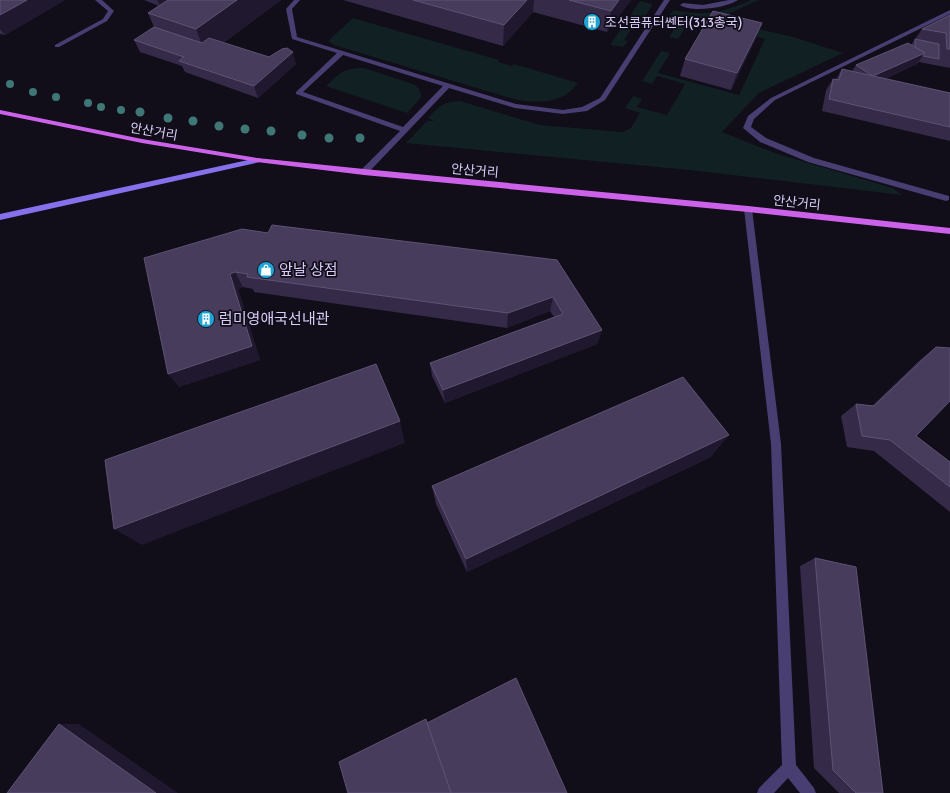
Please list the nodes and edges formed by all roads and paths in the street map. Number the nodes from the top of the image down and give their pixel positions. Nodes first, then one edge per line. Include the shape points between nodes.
1 (98, 0) edge
2 (297, 0) edge
3 (667, 0) edge
4 (735, 0) edge
5 (683, 5) dead end
6 (950, 12) edge
7 (57, 46) dead end
8 (341, 53) junction
9 (447, 86) junction
10 (0, 112) edge
11 (405, 130) junction
12 (257, 160) junction
13 (364, 172) junction
14 (949, 199) edge
15 (748, 209) junction
16 (0, 217) edge
17 (950, 231) edge
18 (789, 768) junction
19 (764, 793) edge
20 (809, 793) edge

1 - 7 street via 111,11 104,20
2 - 8 street via 289,9 294,38
3 - 9 street via 603,99 584,109 563,112 515,106
4 - 5 street via 716,6
6 - 14 street via 773,99 751,118 747,128 763,140 811,160
8 - 9 street
8 - 11 street via 298,93
9 - 11 street
10 - 12 main road, 안산거리 via 142,141
11 - 13 street
12 - 13 main road, 안산거리
12 - 16 main road
13 - 15 main road, 안산거리
15 - 17 main road, 안산거리
15 - 18 street via 776,444
18 - 19 street
18 - 20 street

